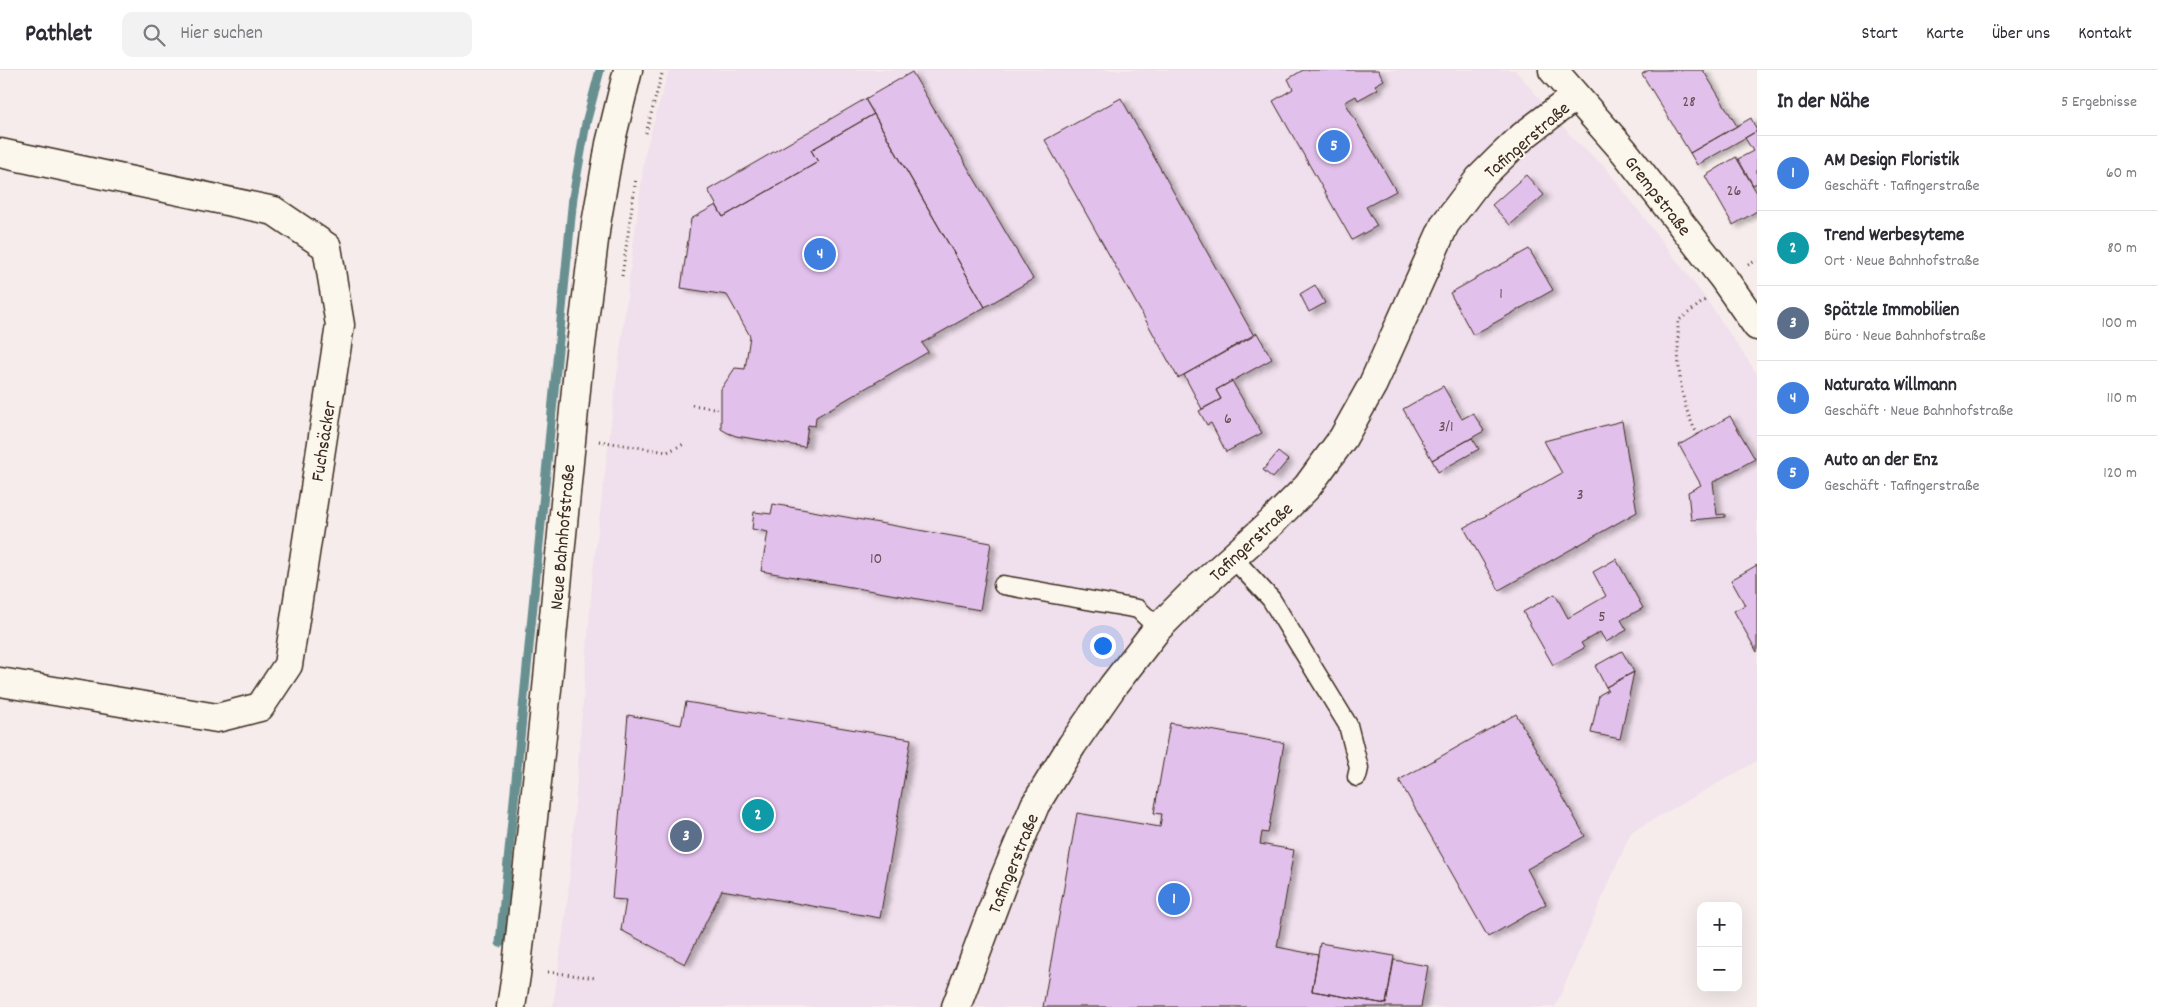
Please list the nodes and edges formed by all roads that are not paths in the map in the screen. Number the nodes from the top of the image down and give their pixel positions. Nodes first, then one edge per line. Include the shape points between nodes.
1 (628, 70) edge
2 (1553, 70) edge
3 (1574, 97) junction
4 (0, 152) edge
5 (1757, 326) edge
6 (1233, 558) junction
7 (1002, 585) dead end
8 (1158, 628) junction
9 (0, 682) edge
10 (1357, 777) dead end
11 (511, 1007) edge
12 (956, 1007) edge

1 - 11 street, Neue Bahnhofstraße via 610,144 598,215 579,360 547,689
2 - 3 street, Grempstraße
3 - 5 street, Grempstraße via 1624,151
3 - 6 street, Tafingerstraße via 1523,136 1460,202 1445,224 1373,384 1343,438 1307,487
4 - 9 street, Fuchsäcker via 274,211 327,247 340,325 288,665 260,706 217,718
6 - 8 street, Tafingerstraße
6 - 10 lane via 1272,599 1348,724
7 - 8 lane via 1138,609
8 - 12 street, Tafingerstraße via 1112,686 1035,806

